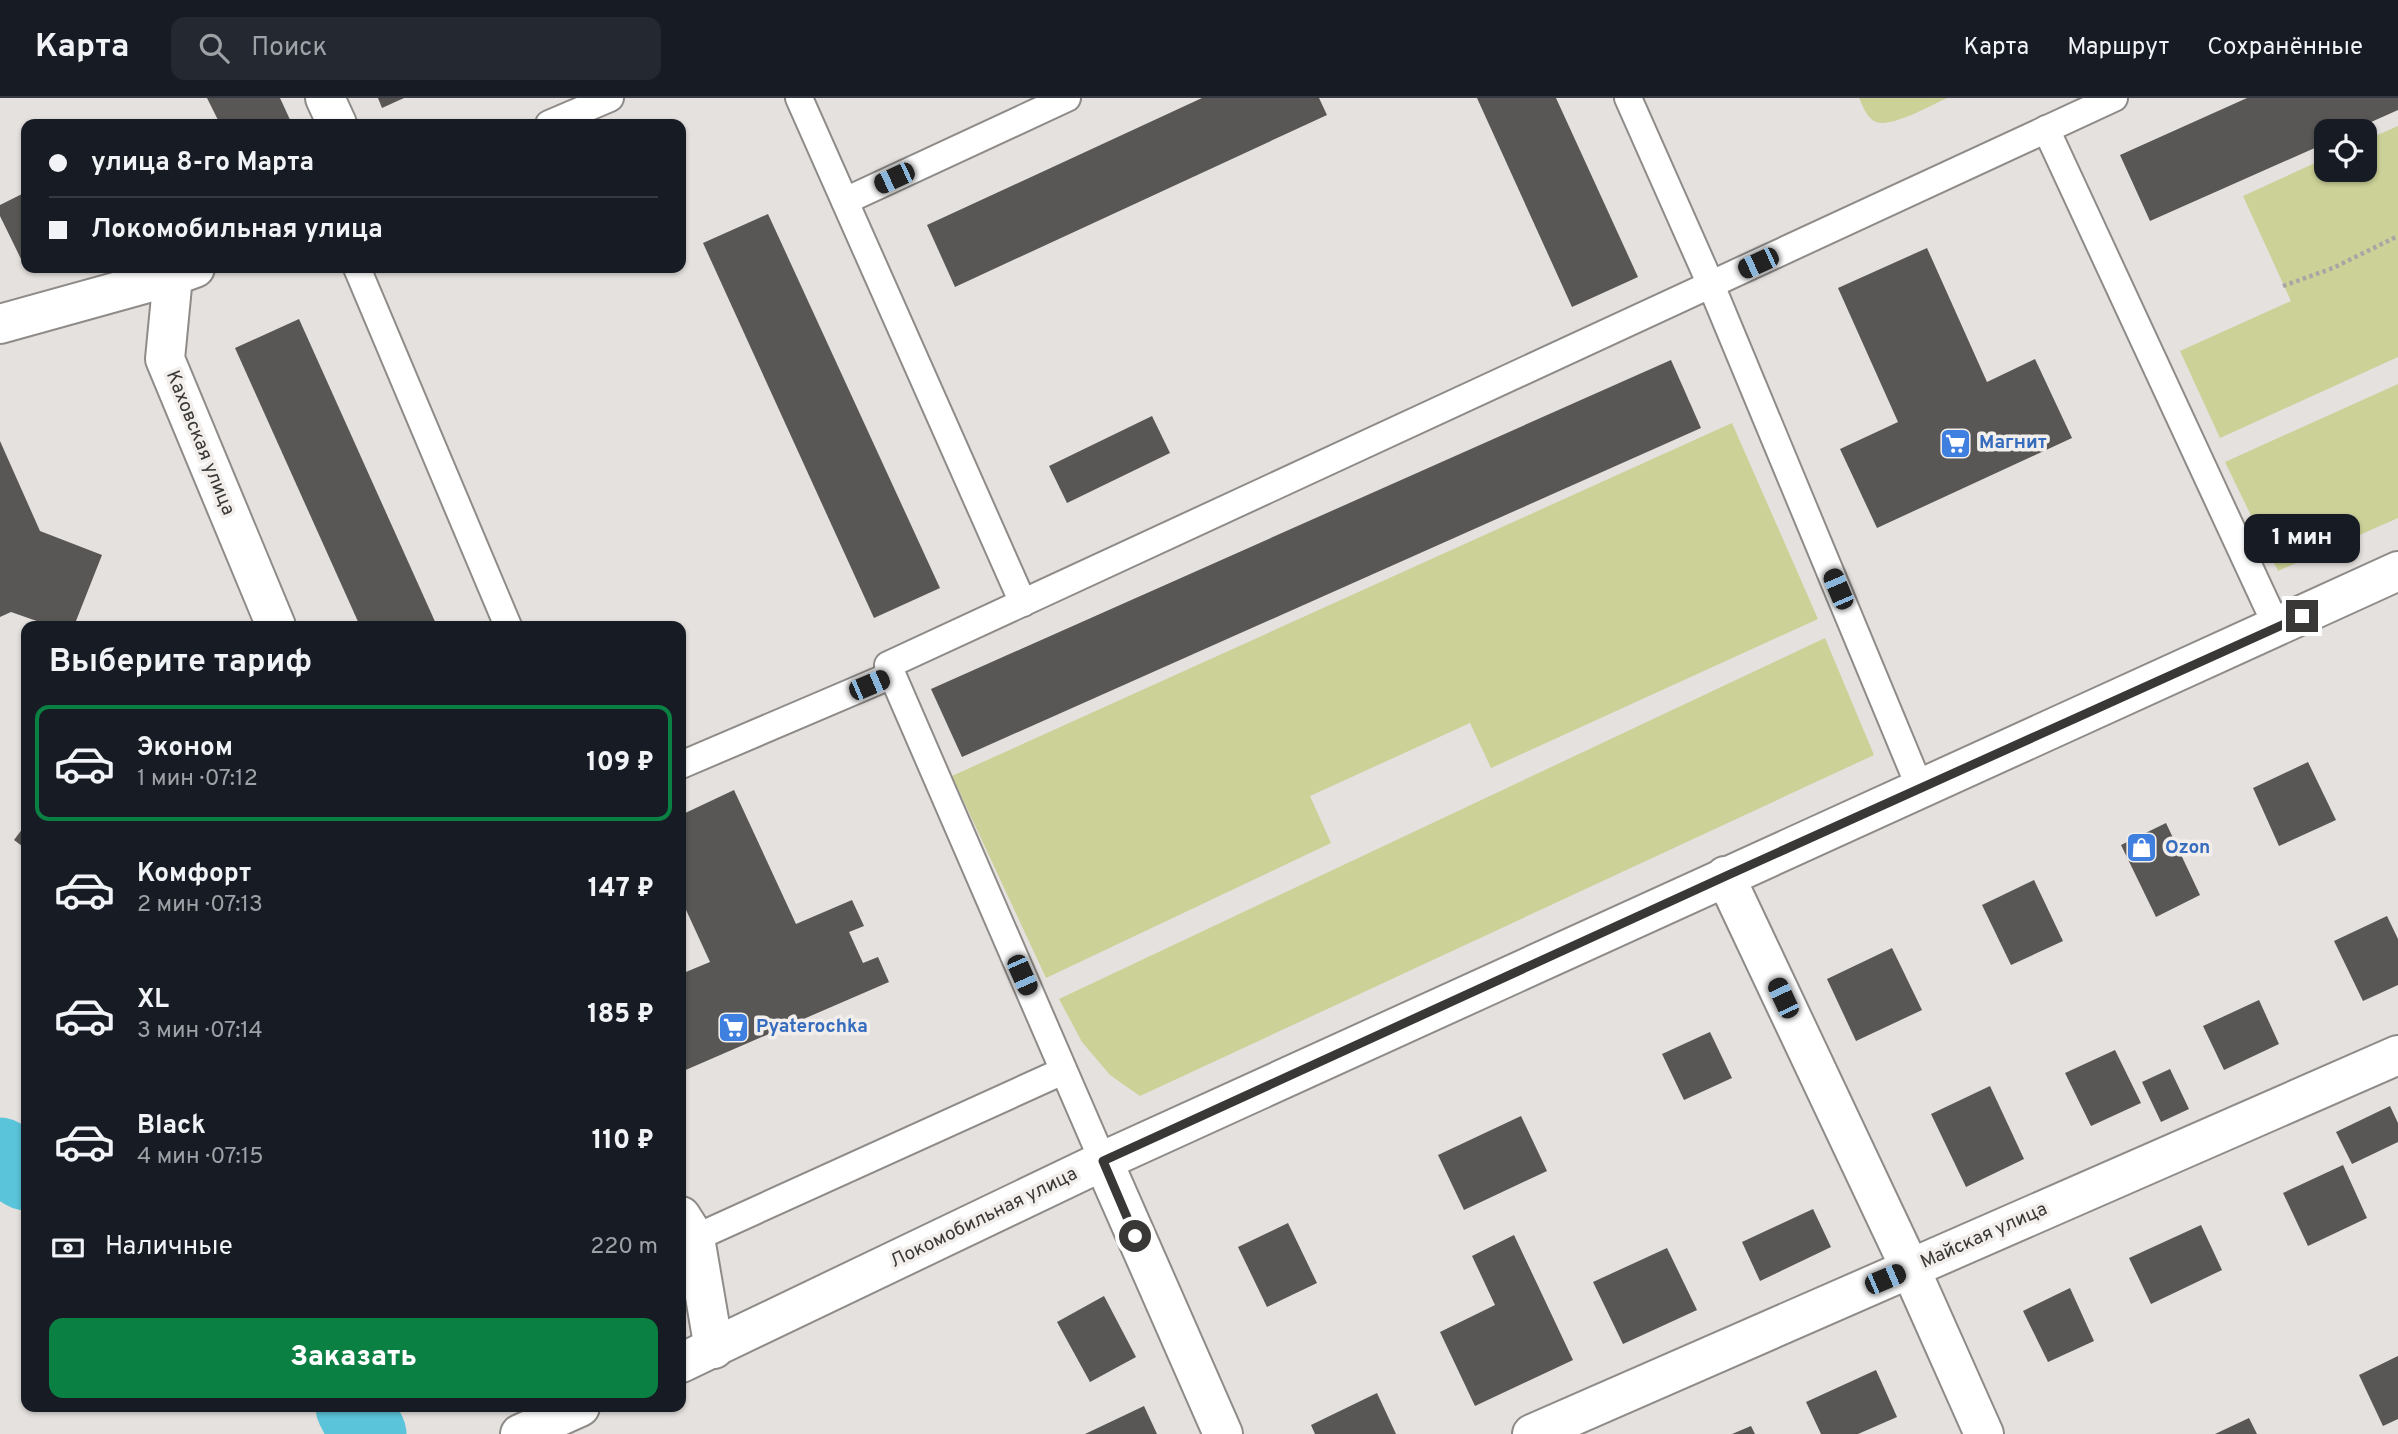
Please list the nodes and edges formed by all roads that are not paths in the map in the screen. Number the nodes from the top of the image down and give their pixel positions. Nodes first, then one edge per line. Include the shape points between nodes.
1 (325, 98) edge
2 (610, 98) edge
3 (799, 98) edge
4 (1067, 98) edge
5 (1628, 98) edge
6 (2113, 98) edge
7 (335, 119) edge
8 (561, 119) edge
9 (2046, 129) junction
10 (845, 201) junction
11 (180, 273) edge
12 (184, 273) edge
13 (359, 273) edge
14 (1711, 285) junction
15 (0, 324) edge
16 (2398, 571) edge
17 (1023, 603) junction
18 (274, 621) edge
19 (506, 621) edge
20 (2277, 627) junction
21 (892, 676) junction
22 (686, 763) edge
23 (1920, 788) junction
24 (1726, 876) junction
25 (2398, 1055) edge
26 (1063, 1071) junction
27 (1103, 1161) junction
28 (688, 1227) edge
29 (1910, 1268) junction
30 (697, 1356) edge
31 (1223, 1434) edge
32 (1532, 1434) edge
33 (1984, 1434) edge

1 - 7 street
2 - 8 lane
3 - 10 lane
4 - 10 lane
5 - 14 lane
6 - 9 lane
9 - 14 lane
9 - 20 lane
10 - 17 lane
11 - 15 street
12 - 18 street, Каховская улица via 165,359
13 - 19 lane
14 - 17 lane
14 - 23 lane
16 - 20 street, Локомобильная улица
17 - 21 lane via 888,665
20 - 23 street, Локомобильная улица
21 - 22 lane
21 - 26 lane
23 - 24 street, Локомобильная улица
24 - 27 street, Локомобильная улица
24 - 29 street
25 - 29 street, Майская улица
26 - 27 lane
26 - 28 lane
27 - 30 street, Локомобильная улица
27 - 31 street
28 - 30 street
29 - 32 street, Майская улица
29 - 33 street

